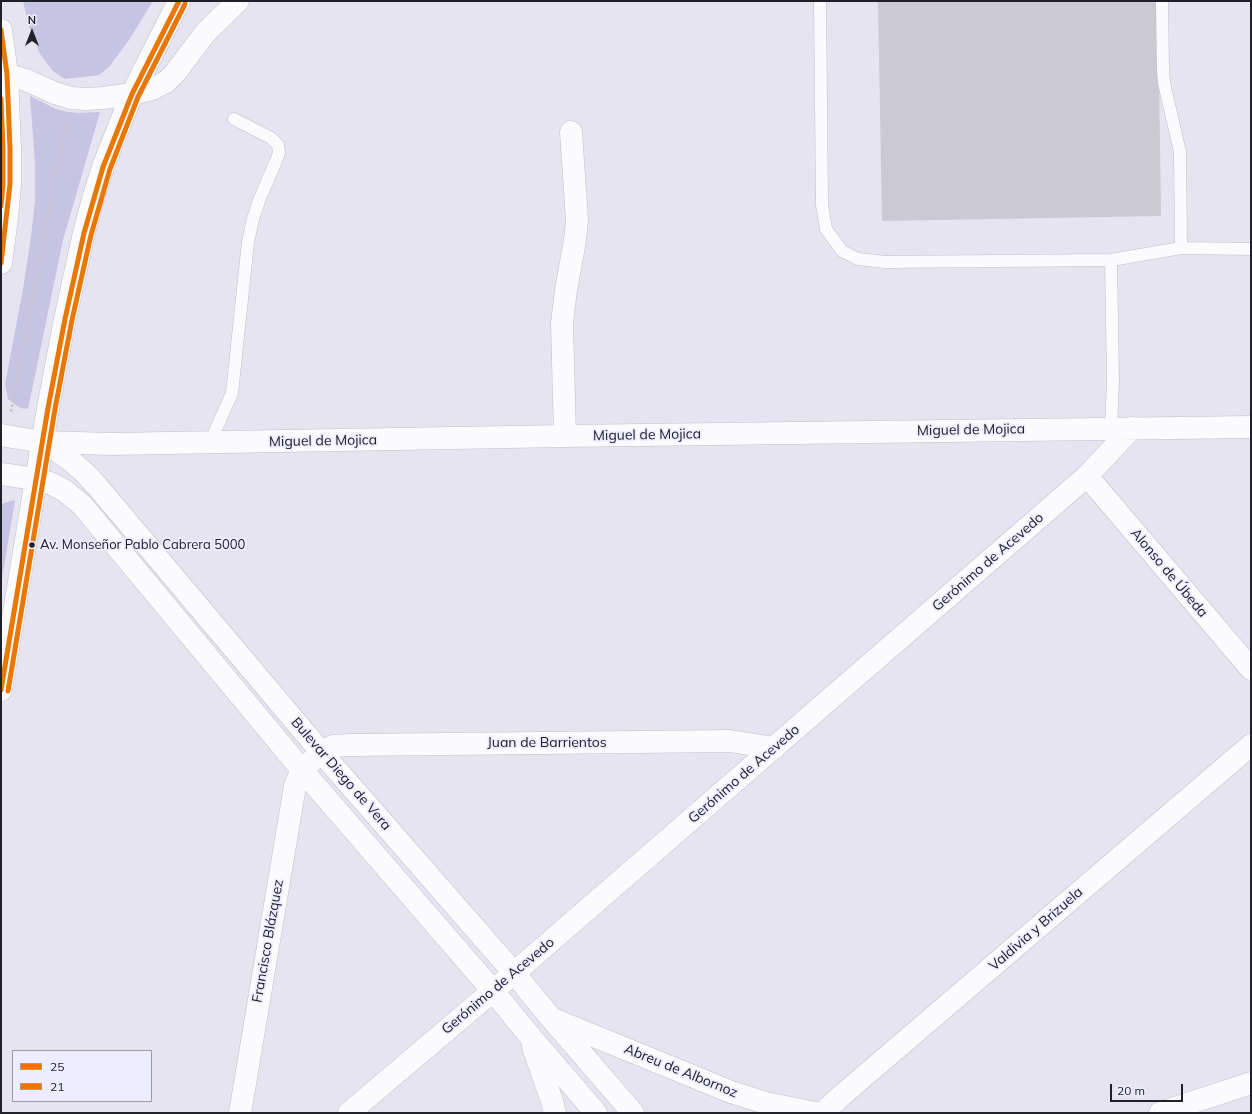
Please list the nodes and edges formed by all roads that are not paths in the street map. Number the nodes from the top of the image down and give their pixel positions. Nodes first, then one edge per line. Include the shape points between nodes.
1 (179, 1) edge
2 (238, 1) edge
3 (820, 1) edge
4 (1162, 1) edge
5 (1, 30) edge
6 (4, 74) edge
7 (132, 94) junction
8 (234, 119) dead end
9 (571, 132) dead end
10 (1181, 248) junction
11 (1251, 249) edge
12 (1111, 260) junction
13 (1, 263) edge
14 (1251, 427) edge
15 (1121, 428) junction
16 (4, 435) edge
17 (565, 436) junction
18 (42, 442) junction
19 (210, 443) junction
20 (1, 474) edge
21 (1087, 476) junction
22 (36, 478) junction
23 (1251, 669) edge
24 (1, 690) edge
25 (1251, 745) edge
26 (774, 748) junction
27 (321, 752) junction
28 (302, 770) junction
29 (514, 973) junction
30 (493, 991) junction
31 (551, 1018) junction
32 (529, 1035) junction
33 (1251, 1083) edge
34 (240, 1113) edge
35 (349, 1113) edge
36 (555, 1113) edge
37 (596, 1113) edge
38 (633, 1113) edge
39 (815, 1113) edge
40 (823, 1113) edge
41 (1160, 1113) edge

1 - 7 street
2 - 7 street via 206,32 166,82
3 - 12 lane via 822,205 826,229 842,250 858,260 885,262
4 - 10 lane via 1164,83 1180,152
5 - 6 street
6 - 7 street via 71,98 103,98
6 - 13 street via 10,184
7 - 18 street via 103,167 84,233
8 - 19 lane via 272,138 278,146 279,153 253,219 248,242 232,393
9 - 17 street via 577,220 562,323
10 - 11 lane
10 - 12 lane
12 - 15 lane via 1113,381
14 - 15 street, Miguel de Mojica
15 - 17 street, Miguel de Mojica
15 - 21 street, Gerónimo de Acevedo
16 - 18 street
17 - 19 street, Miguel de Mojica
18 - 19 street, Miguel de Mojica
18 - 22 street
18 - 27 street, Bulevar Diego de Vera via 70,460 97,486
20 - 22 street, Bulevar Diego de Vera
21 - 23 street, Alonso de Úbeda
21 - 26 street, Gerónimo de Acevedo
22 - 24 street
22 - 28 street, Bulevar Diego de Vera via 65,491 82,505
25 - 40 street, Valdivia y Brizuela
26 - 27 street, Juan de Barrientos via 730,742 351,745 333,746
26 - 29 street, Gerónimo de Acevedo
27 - 28 street
27 - 29 street, Bulevar Diego de Vera
28 - 30 street, Bulevar Diego de Vera
28 - 34 street, Francisco Blázquez via 294,786
29 - 30 street, Gerónimo de Acevedo
29 - 31 street, Bulevar Diego de Vera
30 - 32 street, Bulevar Diego de Vera
30 - 35 street, Gerónimo de Acevedo
31 - 38 street, Bulevar Diego de Vera
31 - 39 street, Abreu de Albornoz via 731,1092 766,1103
32 - 36 street
32 - 37 street, Bulevar Diego de Vera
33 - 41 street

